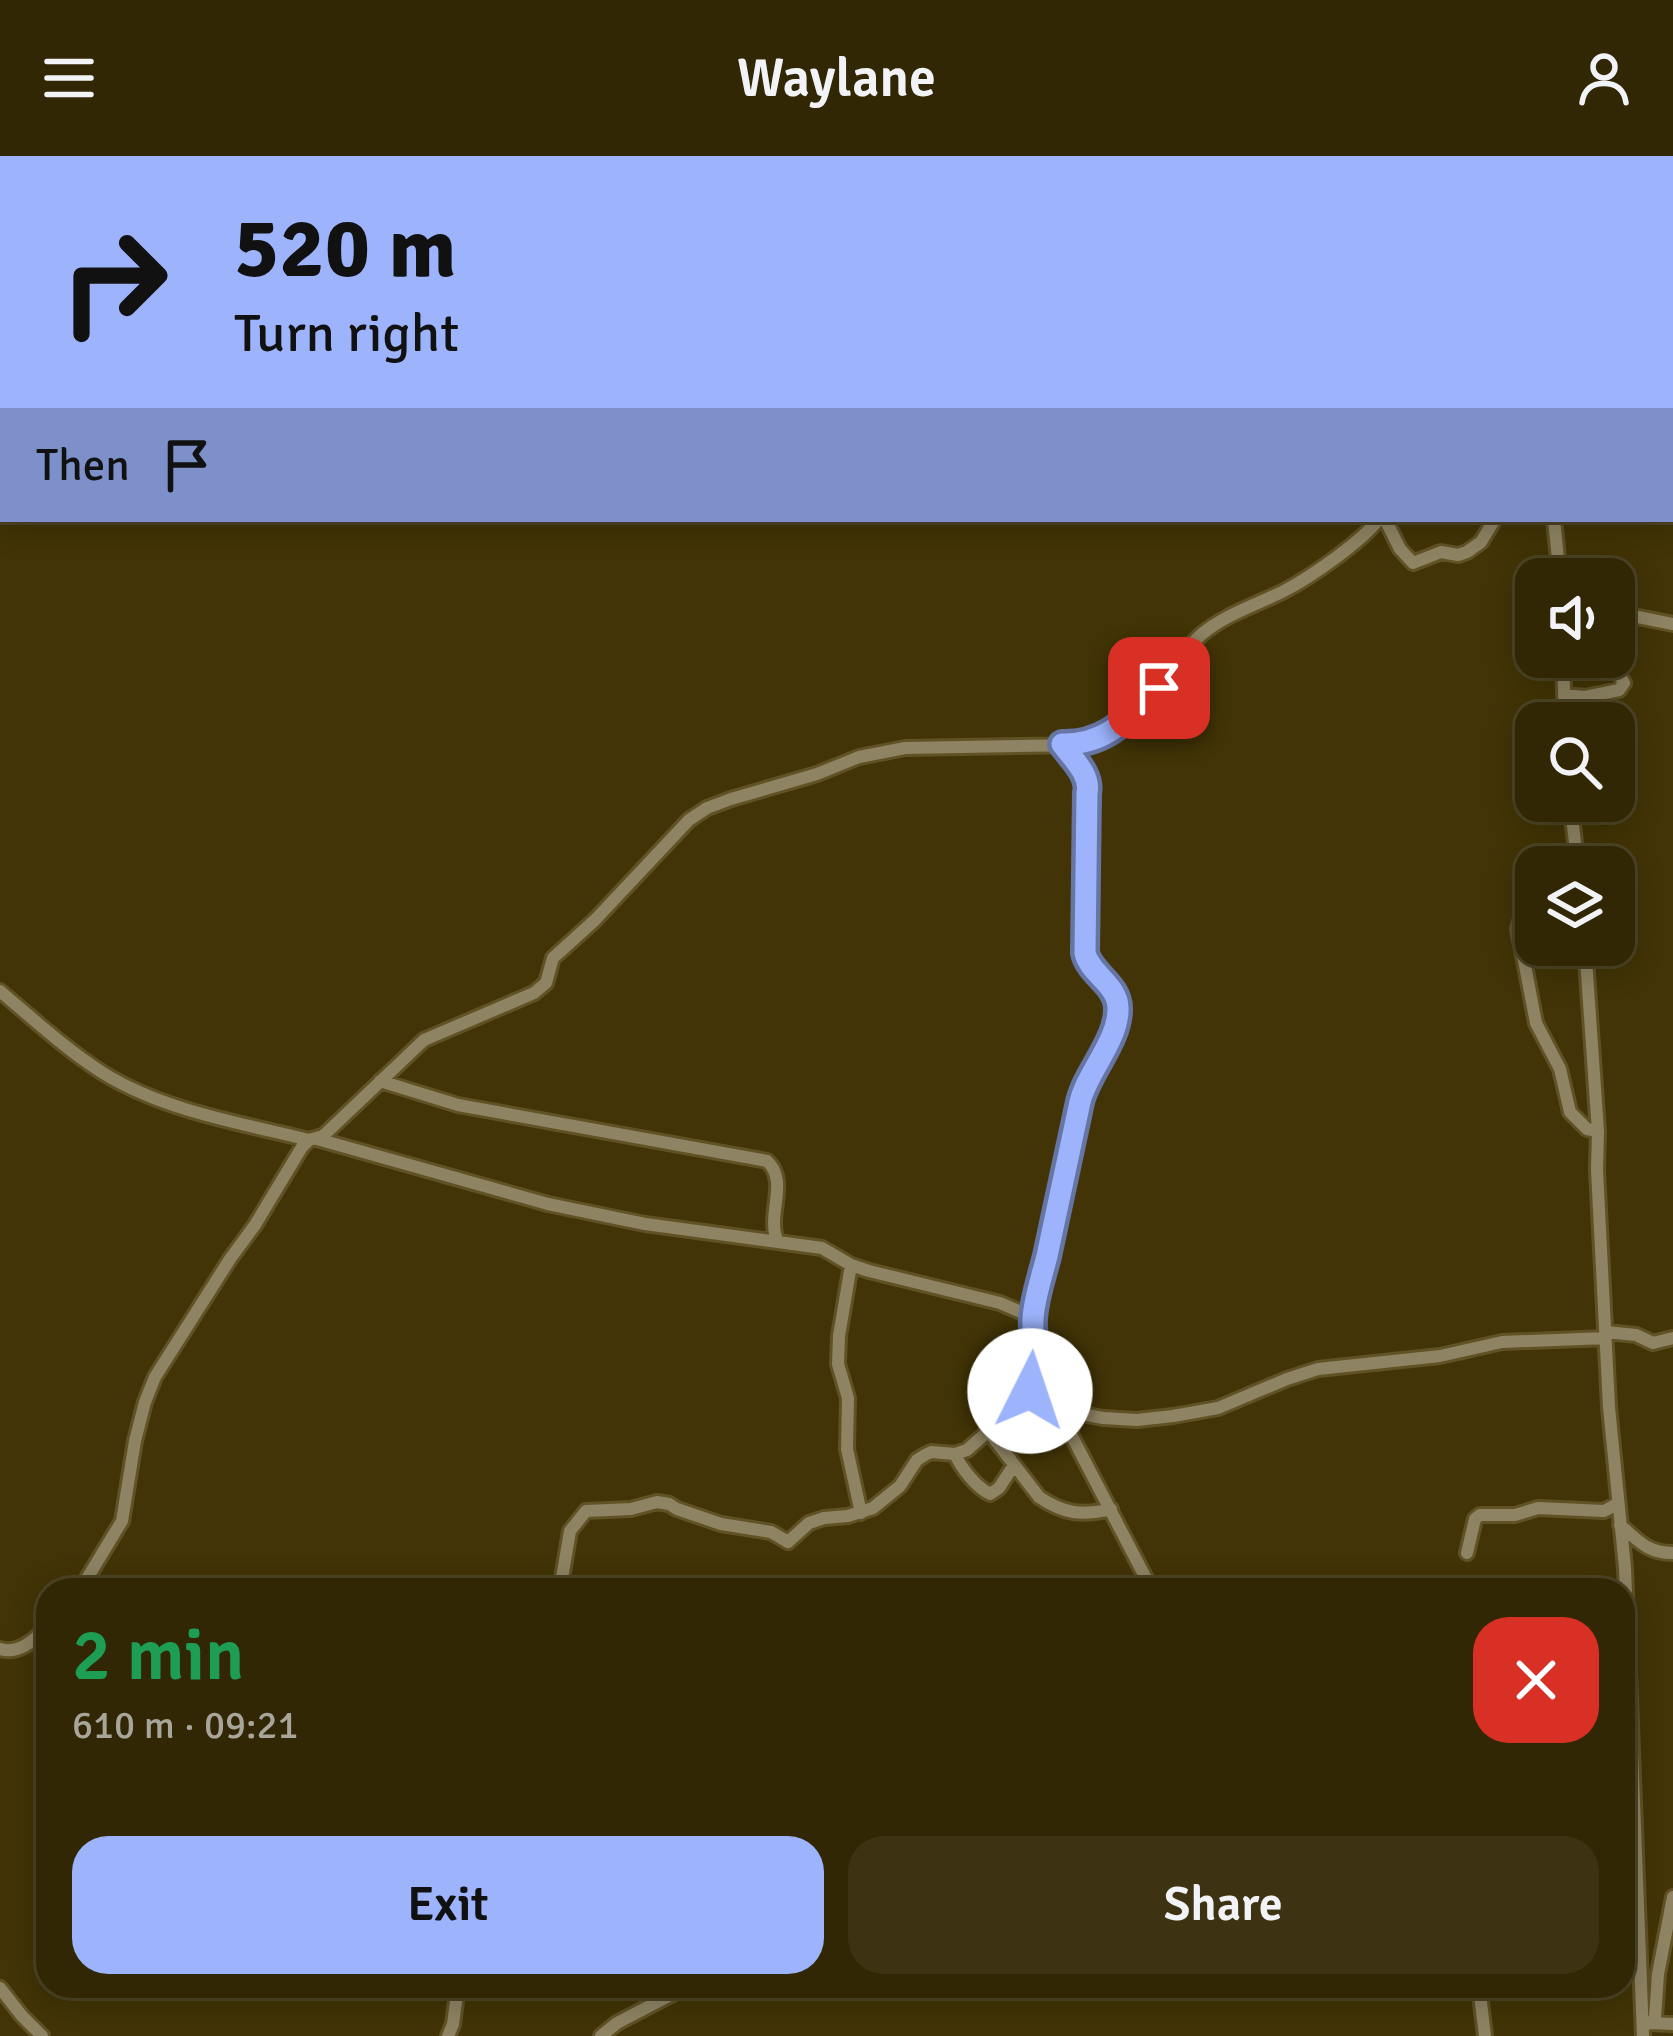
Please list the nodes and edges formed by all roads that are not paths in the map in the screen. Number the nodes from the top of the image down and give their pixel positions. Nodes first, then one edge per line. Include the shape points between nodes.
1 (1379, 522) edge
2 (1384, 522) edge
3 (1493, 522) edge
4 (1555, 522) edge
5 (1558, 558) edge
6 (1635, 616) edge
7 (1673, 624) edge
8 (1563, 678) edge
9 (1622, 678) edge
10 (1564, 695) junction
11 (1564, 702) edge
12 (1062, 744) junction
13 (1525, 966) edge
14 (1586, 966) edge
15 (0, 991) edge
16 (380, 1081) junction
17 (1598, 1131) junction
18 (313, 1139) junction
19 (778, 1242) junction
20 (851, 1265) junction
21 (1032, 1322) junction
22 (1606, 1335) junction
23 (1673, 1338) edge
24 (1041, 1360) junction
25 (1061, 1410) junction
26 (989, 1432) junction
27 (955, 1454) junction
28 (1014, 1465) junction
29 (1617, 1504) junction
30 (1111, 1509) junction
31 (861, 1513) junction
32 (1619, 1524) junction
33 (1467, 1553) dead end
34 (1673, 1553) edge
35 (87, 1578) edge
36 (562, 1578) edge
37 (1146, 1578) edge
38 (1625, 1578) edge
39 (36, 1638) edge
40 (0, 1648) edge
41 (1635, 1886) edge
42 (1636, 1890) joint
43 (1673, 1897) edge
44 (0, 1988) edge
45 (456, 1998) edge
46 (665, 1998) edge
47 (1480, 1998) edge
48 (1673, 2024) edge
49 (1646, 2028) edge
50 (42, 2036) edge
51 (448, 2036) edge
52 (601, 2036) edge
53 (1485, 2036) edge

1 - 12 street via 1286,590 1203,633 1159,688 1106,735
2 - 3 street via 1413,563 1467,551
4 - 5 street
6 - 7 street
8 - 10 street
9 - 10 street via 1619,690
10 - 11 street
12 - 16 street via 877,753 706,808 553,958 546,983 424,1040
12 - 21 street via 1089,788 1085,953 1119,1010 1081,1097
13 - 17 street via 1536,1023 1561,1069 1570,1112
14 - 17 street
15 - 18 street via 104,1074 193,1111
16 - 18 street
16 - 19 street via 458,1105 767,1161 778,1174
17 - 22 street
18 - 19 street via 548,1204
18 - 35 street via 155,1376 122,1520
19 - 20 street via 822,1248
20 - 21 street via 1000,1303
20 - 31 street via 838,1364
21 - 24 street
22 - 23 street
22 - 25 street via 1318,1370 1173,1416
22 - 29 street
24 - 25 street
24 - 26 street via 1030,1391
25 - 30 street
26 - 27 street
26 - 28 street
27 - 28 street via 990,1493
27 - 31 street via 925,1455 884,1501
28 - 30 street via 1039,1497 1062,1510
29 - 32 street
29 - 33 street via 1480,1515
30 - 37 street
31 - 36 street via 808,1523 786,1543 657,1502 586,1511 570,1531
32 - 34 street via 1643,1548
32 - 38 street
39 - 40 street
41 - 42 street
42 - 49 street
43 - 49 street
44 - 50 street
45 - 51 street
46 - 52 street
47 - 53 street
48 - 49 street

